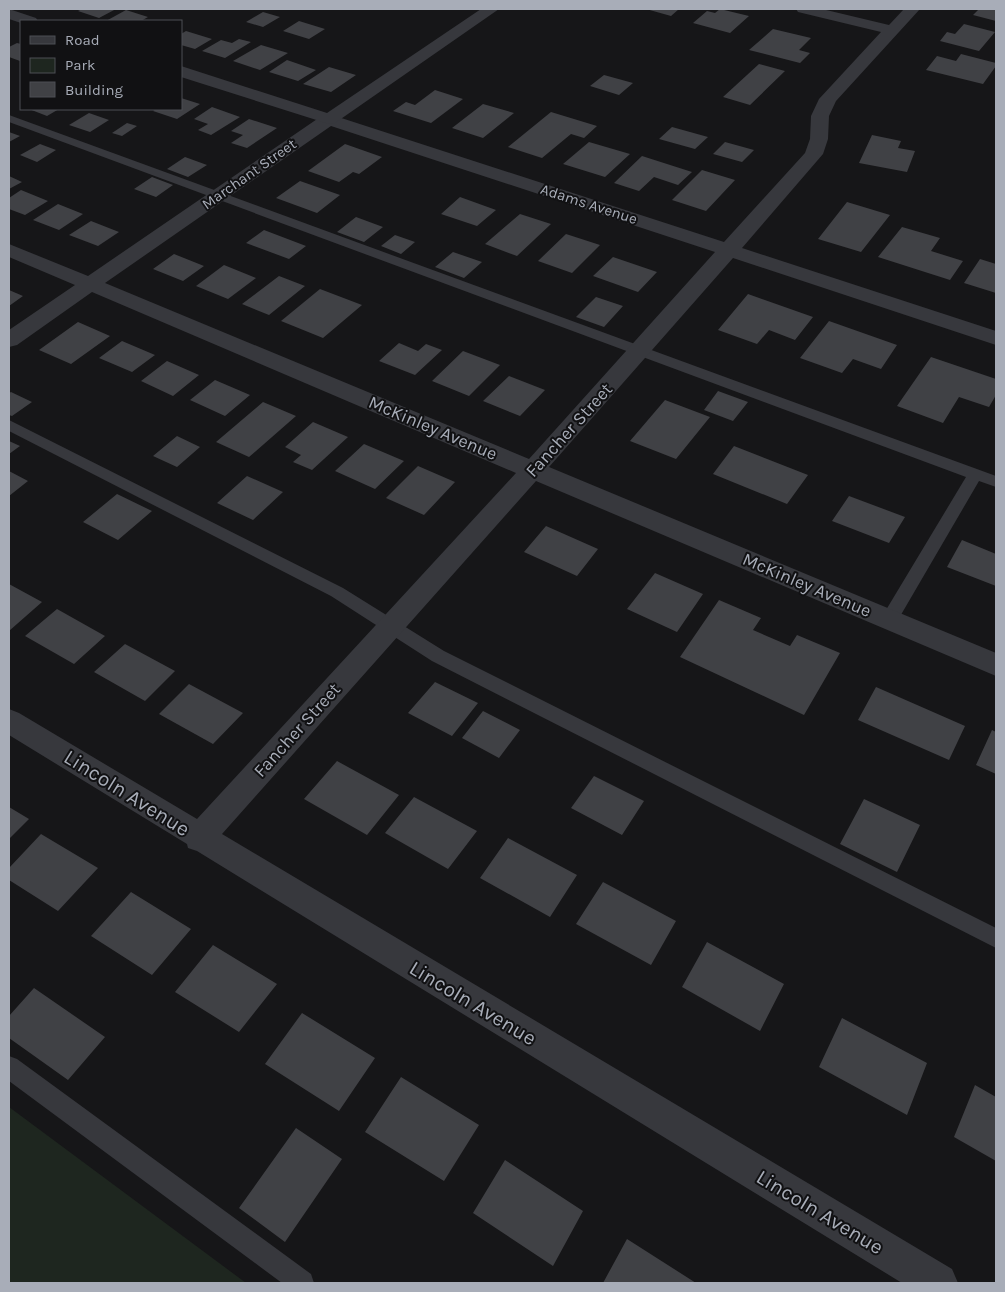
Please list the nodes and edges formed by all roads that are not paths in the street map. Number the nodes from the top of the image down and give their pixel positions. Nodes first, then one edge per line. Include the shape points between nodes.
1 (491, 9) edge
2 (804, 9) edge
3 (912, 9) edge
4 (9, 14) edge
5 (27, 20) edge
6 (891, 30) junction
7 (182, 70) edge
8 (9, 118) edge
9 (329, 119) junction
10 (217, 196) junction
11 (9, 250) edge
12 (728, 250) junction
13 (90, 284) junction
14 (996, 338) edge
15 (9, 340) edge
16 (638, 352) junction
17 (9, 425) edge
18 (533, 470) junction
19 (975, 475) junction
20 (996, 482) edge
21 (889, 620) junction
22 (392, 626) junction
23 (996, 665) edge
24 (9, 721) edge
25 (200, 838) junction
26 (996, 938) edge
27 (9, 1067) edge
28 (302, 1283) edge
29 (938, 1283) edge

1 - 9 street, Marchant Street
2 - 6 street
3 - 6 street, Fancher Street
4 - 5 street
6 - 12 street, Fancher Street via 828,99 820,116 819,139 814,154
7 - 9 street, Adams Avenue
8 - 10 lane
9 - 10 street, Marchant Street
9 - 12 street, Adams Avenue
10 - 13 street, Marchant Street
10 - 16 lane
11 - 13 street, McKinley Avenue
12 - 14 street, Adams Avenue
12 - 16 street, Fancher Street
13 - 15 street, Marchant Street
13 - 18 street, McKinley Avenue
16 - 18 street, Fancher Street
16 - 19 lane
17 - 22 lane via 337,592
18 - 21 street, McKinley Avenue
18 - 22 street, Fancher Street
19 - 20 lane
19 - 21 lane
21 - 23 street, McKinley Avenue
22 - 25 street, Fancher Street
22 - 26 lane via 438,656
24 - 25 street, Lincoln Avenue
25 - 29 street, Lincoln Avenue
27 - 28 lane

